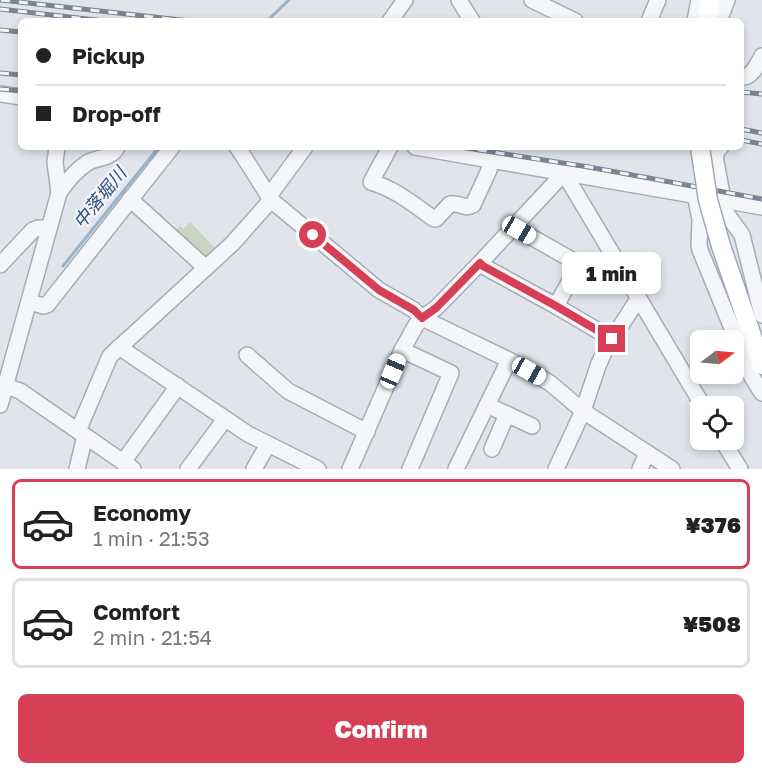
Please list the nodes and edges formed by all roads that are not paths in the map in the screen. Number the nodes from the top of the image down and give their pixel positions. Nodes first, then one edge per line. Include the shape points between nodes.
1 (405, 0) edge
2 (459, 0) edge
3 (532, 0) edge
4 (658, 0) edge
5 (699, 0) edge
6 (711, 0) edge
7 (727, 0) edge
8 (392, 18) edge
9 (470, 18) edge
10 (569, 18) edge
11 (650, 18) edge
12 (696, 18) edge
13 (707, 18) edge
14 (720, 18) edge
15 (762, 56) edge
16 (744, 77) edge
17 (0, 94) edge
18 (18, 97) edge
19 (57, 150) edge
20 (116, 150) edge
21 (170, 150) edge
22 (239, 150) edge
23 (303, 150) edge
24 (388, 150) edge
25 (432, 150) edge
26 (700, 150) edge
27 (718, 150) edge
28 (491, 161) junction
29 (564, 173) junction
30 (59, 193) junction
31 (695, 195) junction
32 (270, 198) junction
33 (130, 200) junction
34 (723, 200) junction
35 (762, 207) edge
36 (515, 226) junction
37 (50, 228) junction
38 (480, 263) junction
39 (0, 265) edge
40 (206, 267) junction
41 (638, 299) junction
42 (29, 302) junction
43 (556, 306) junction
44 (762, 315) edge
45 (422, 318) junction
46 (612, 339) junction
47 (120, 347) junction
48 (402, 350) junction
49 (247, 355) dead end
50 (509, 360) junction
51 (762, 365) edge
52 (6, 386) junction
53 (178, 386) junction
54 (762, 393) edge
55 (697, 396) edge
56 (0, 405) edge
57 (487, 405) junction
58 (583, 411) junction
59 (507, 414) junction
60 (225, 419) junction
61 (532, 426) dead end
62 (367, 432) junction
63 (82, 433) junction
64 (268, 444) junction
65 (492, 449) dead end
66 (728, 450) edge
67 (647, 453) junction
68 (128, 465) edge
69 (77, 469) edge
70 (188, 469) edge
71 (254, 469) edge
72 (318, 469) edge
73 (350, 469) edge
74 (410, 469) edge
75 (456, 469) edge
76 (556, 469) edge
77 (640, 469) edge
78 (672, 469) edge
79 (740, 469) edge

1 - 8 street
2 - 9 street
3 - 10 street
4 - 11 street
5 - 12 street
6 - 13 main road
7 - 14 street
15 - 16 street via 750,75
17 - 18 street
19 - 30 street
20 - 30 street via 79,170
21 - 33 street
22 - 32 street
23 - 32 street
24 - 28 street via 371,182 403,196 434,219 450,204 466,208 473,205
25 - 28 street
26 - 51 main road, bridge via 708,200 721,246
27 - 34 street via 715,156
28 - 29 street
29 - 31 street
29 - 36 street
29 - 41 street
30 - 37 street
31 - 34 street
31 - 54 street via 700,250
32 - 40 street
32 - 45 street via 379,290
33 - 40 street
33 - 42 street via 46,305
34 - 35 street
34 - 44 street via 726,213 742,235
36 - 38 street
36 - 43 street via 579,264
37 - 39 street via 33,230
37 - 42 street
38 - 43 street
38 - 45 street
40 - 47 street
41 - 46 street
41 - 55 street
42 - 52 street
43 - 46 street
45 - 48 street
45 - 50 street
46 - 58 street
47 - 53 street
47 - 63 street via 110,356
48 - 62 street
48 - 74 street via 451,373
49 - 62 street via 288,391
50 - 57 street
50 - 58 street via 550,383
52 - 56 street
52 - 63 street via 20,391
53 - 60 street
53 - 68 street
57 - 59 street
57 - 75 street
58 - 67 street
58 - 76 street
59 - 61 street
59 - 65 street
60 - 64 street
60 - 70 street
62 - 73 street
63 - 68 street
63 - 69 street
64 - 71 street
64 - 72 street
66 - 79 street
67 - 77 street
67 - 78 street

